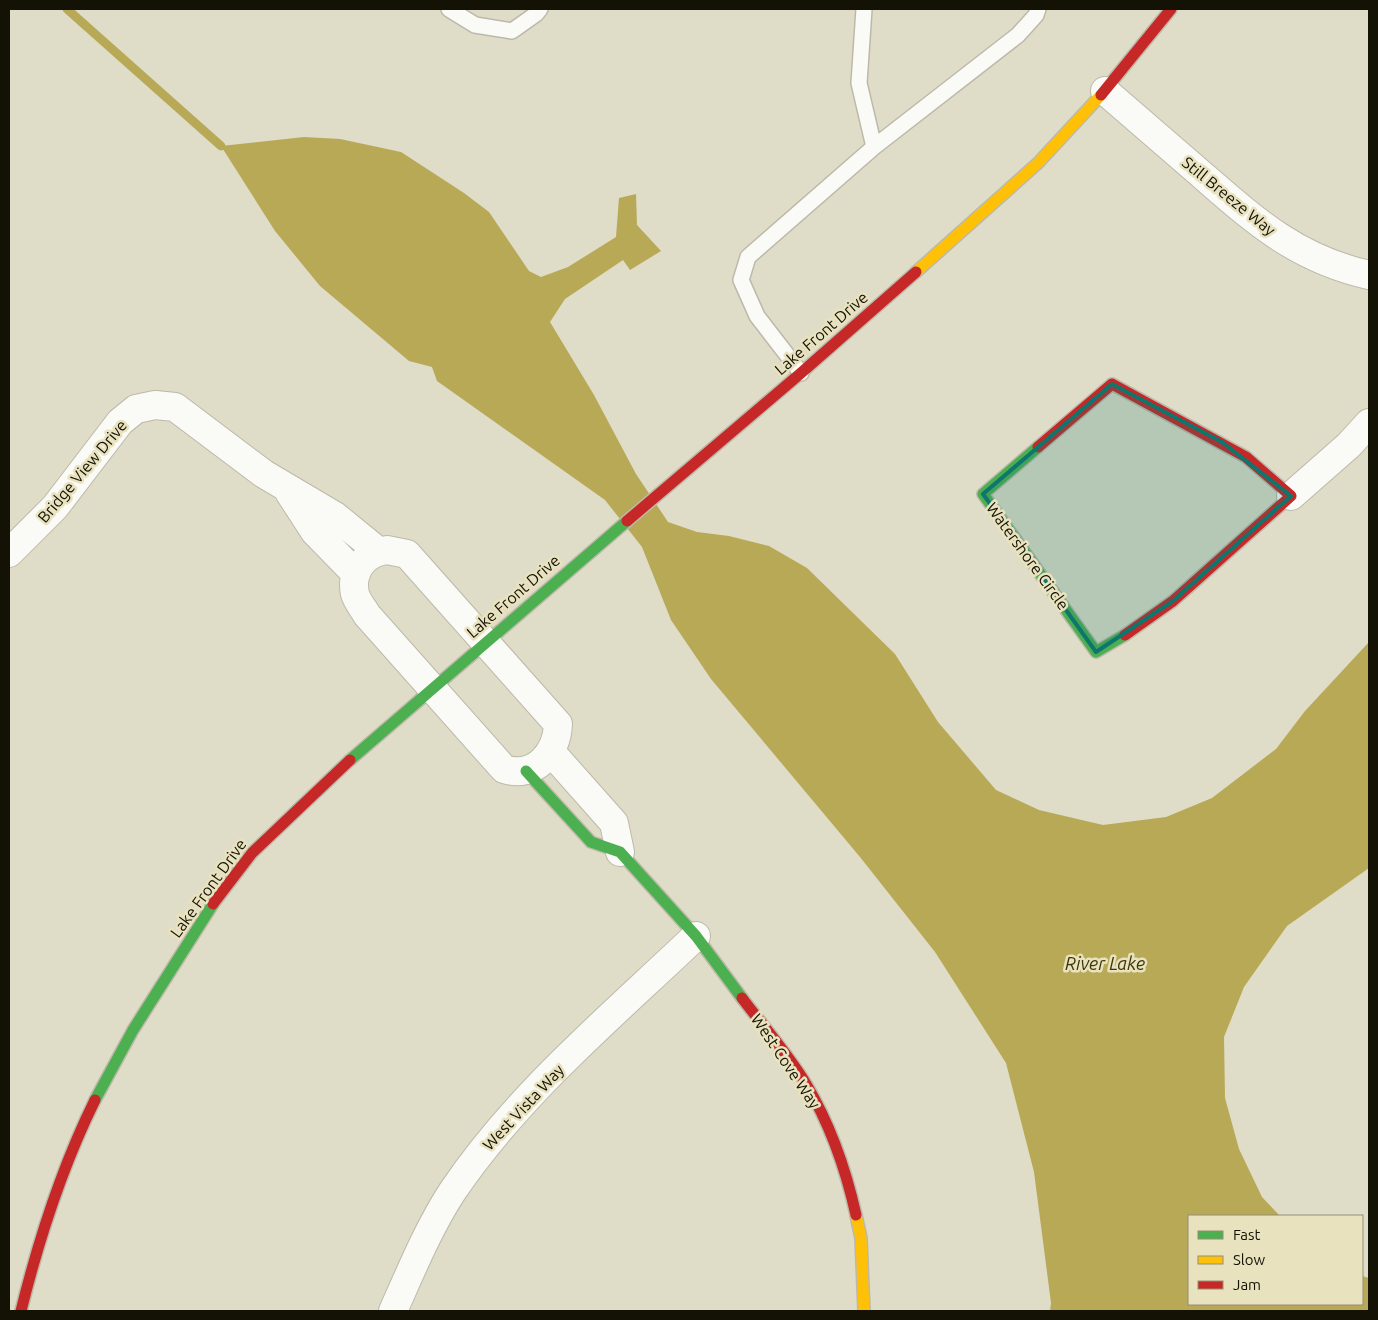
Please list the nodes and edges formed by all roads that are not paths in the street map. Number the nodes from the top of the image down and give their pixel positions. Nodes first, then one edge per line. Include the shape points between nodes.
1 (450, 9) edge
2 (540, 9) edge
3 (864, 9) edge
4 (1038, 9) edge
5 (1171, 9) edge
6 (1105, 91) junction
7 (874, 147) junction
8 (1369, 274) edge
9 (801, 373) junction
10 (1369, 423) edge
11 (286, 488) junction
12 (1291, 496) junction
13 (378, 551) junction
14 (9, 553) edge
15 (356, 574) junction
16 (484, 642) junction
17 (431, 690) junction
18 (551, 752) junction
19 (526, 771) junction
20 (620, 852) junction
21 (696, 936) junction
22 (22, 1311) edge
23 (393, 1311) edge
24 (864, 1311) edge

1 - 2 lane via 475,25 512,31
3 - 7 lane via 859,83
4 - 7 lane via 1018,35
5 - 6 street, Lake Front Drive
6 - 8 street, Still Breeze Way via 1264,228 1304,253 1343,269
6 - 9 street, Lake Front Drive via 1038,163
7 - 9 lane via 748,257 741,280 757,316
9 - 16 street, Lake Front Drive
10 - 12 street, Watershore Circle
11 - 13 street, Bridge View Drive via 336,516
11 - 14 street, Bridge View Drive via 175,407 155,405 136,409 120,422 55,507
11 - 15 street, Bridge View Drive via 315,532
12 - 12 street, Watershore Circle via 1246,457 1112,384 983,494 1096,652 1136,629 1173,601
13 - 15 street via 366,556
13 - 16 street via 407,554
15 - 17 street via 355,594 367,615
16 - 17 street, Lake Front Drive
16 - 18 street via 558,724
17 - 19 street via 504,769 516,773
17 - 22 street, Lake Front Drive via 305,799 244,861 145,1005 103,1081 68,1160 44,1225
18 - 19 street via 532,770
18 - 20 street via 614,822
19 - 20 street, West Cove Way via 591,842
20 - 21 street, West Cove Way
21 - 23 street, West Vista Way via 532,1093 490,1140 452,1193 420,1249
21 - 24 street, West Cove Way via 782,1049 806,1084 828,1126 850,1184 861,1238

